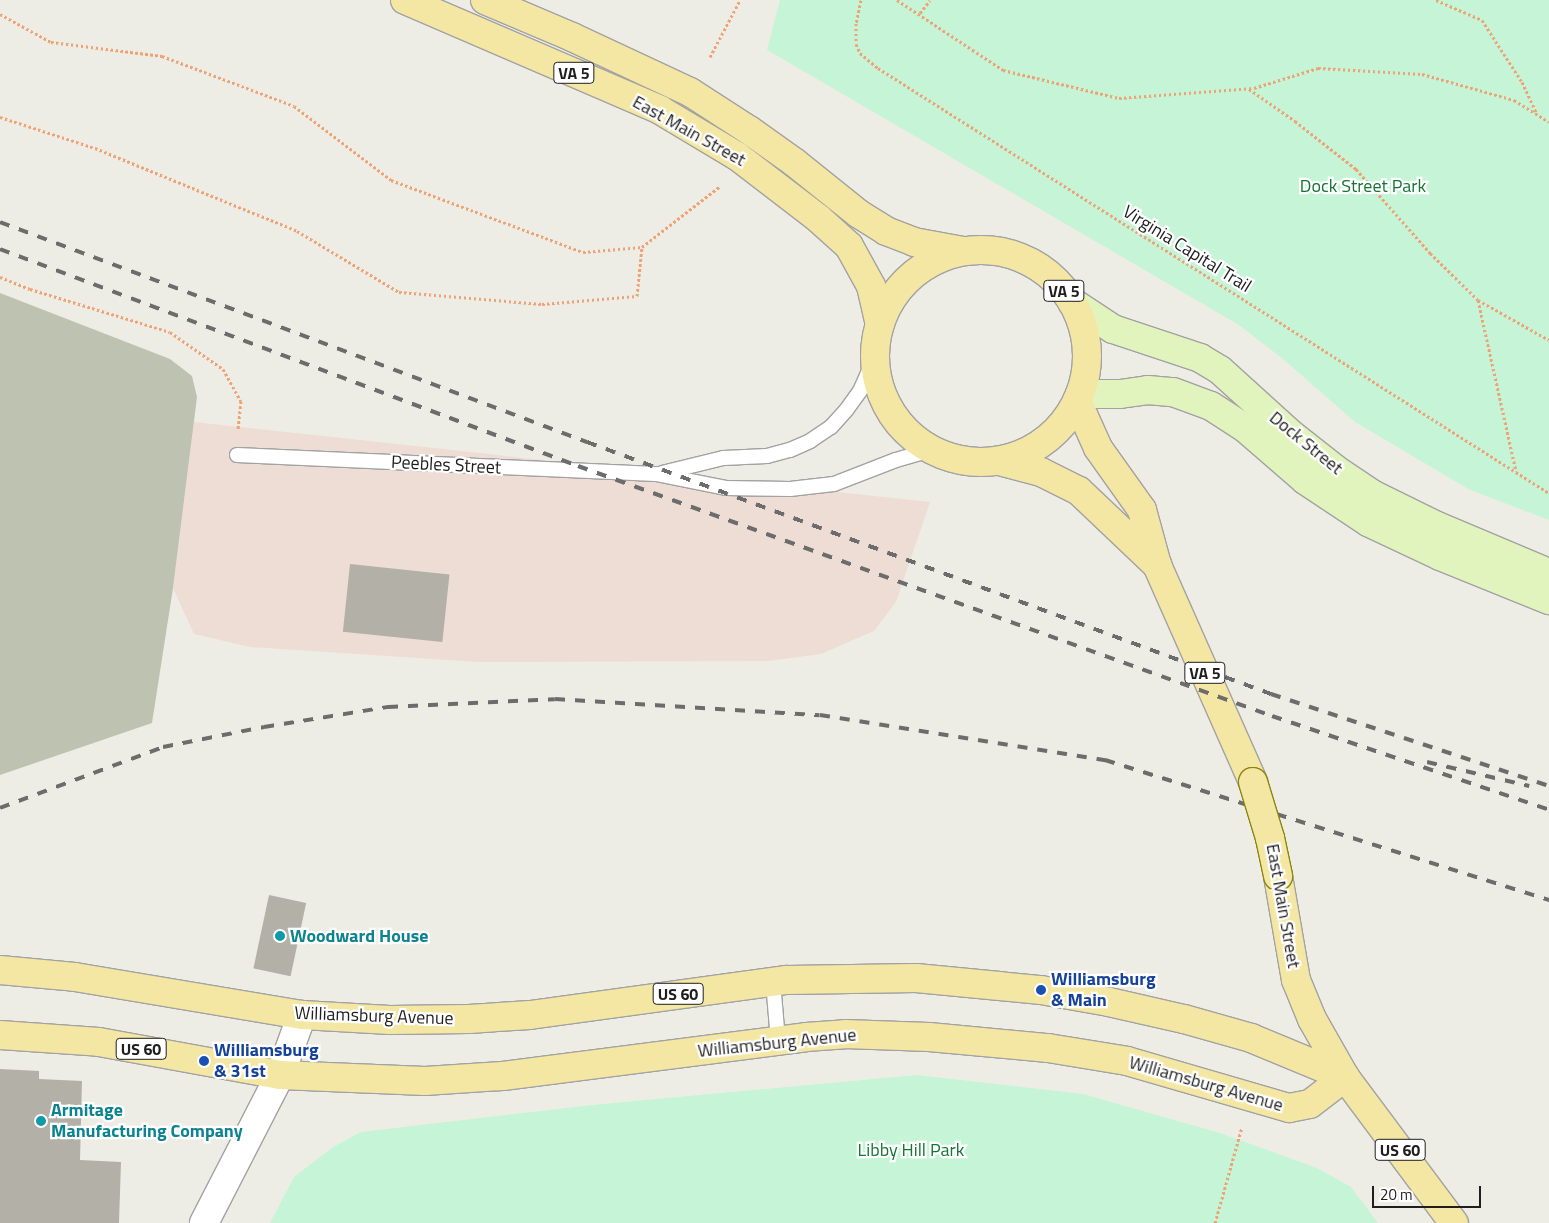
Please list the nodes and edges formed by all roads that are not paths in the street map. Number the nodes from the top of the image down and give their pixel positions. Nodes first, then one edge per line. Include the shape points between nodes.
1 (405, 0) edge
2 (486, 0) edge
3 (967, 252) junction
4 (1072, 302) junction
5 (880, 324) junction
6 (875, 357) junction
7 (1078, 398) junction
8 (931, 450) junction
9 (236, 455) road end
10 (999, 461) junction
11 (656, 474) junction
12 (1156, 565) junction
13 (1549, 573) edge
14 (1549, 600) edge
15 (0, 970) edge
16 (773, 982) junction
17 (302, 1015) junction
18 (0, 1035) edge
19 (778, 1040) junction
20 (280, 1076) junction
21 (1345, 1077) junction
22 (204, 1223) edge
23 (1454, 1223) edge

1 - 5 main road, East Main Street / VA 5 via 660,110 737,156 820,219 849,246 870,286
2 - 3 main road, East Main Street / VA 5 via 690,92 757,135 886,231 914,242
3 - 4 main road, VA 5 via 991,251 1016,256 1057,282
3 - 5 main road via 944,258 916,273 890,302
4 - 7 main road, VA 5 via 1086,340 1087,361
4 - 13 main road, Dock Street via 1113,329 1192,355 1220,370 1292,435 1372,494 1436,526
5 - 6 main road, VA 5
6 - 8 main road, VA 5 via 879,386 890,412 908,434
6 - 11 lane, Peebles Street via 847,409 810,441 767,456 723,458
7 - 10 main road via 1067,419 1053,434 1025,452
7 - 12 main road, East Main Street / VA 5 via 1098,448 1142,510
7 - 14 main road, Dock Street via 1148,390 1173,392 1211,406 1245,428 1305,480 1368,522 1440,556
8 - 10 main road, VA 5 via 971,462
8 - 11 lane, Peebles Street via 834,484 790,489 726,488
9 - 11 lane, Peebles Street
10 - 12 main road, East Main Street / VA 5 via 1041,472 1079,491
12 - 21 main road, East Main Street / VA 5, bridge via 1253,782 1270,838 1302,998
15 - 17 main road, Williamsburg Avenue / US 60 via 76,977
16 - 17 main road, Williamsburg Avenue / US 60 via 591,1008 469,1019 390,1020
16 - 19 lane
16 - 21 main road, Williamsburg Avenue / US 60 via 852,977 916,978 1042,990 1118,1004 1252,1038
17 - 20 street
18 - 20 main road, Williamsburg Avenue / US 60 via 99,1042
19 - 20 main road, Williamsburg Avenue / US 60 via 503,1076 425,1081
19 - 21 main road, Williamsburg Avenue / US 60 via 845,1034 886,1035 1057,1049 1127,1061 1289,1108 1310,1104
20 - 22 street
21 - 23 main road, East Main Street / US 60

